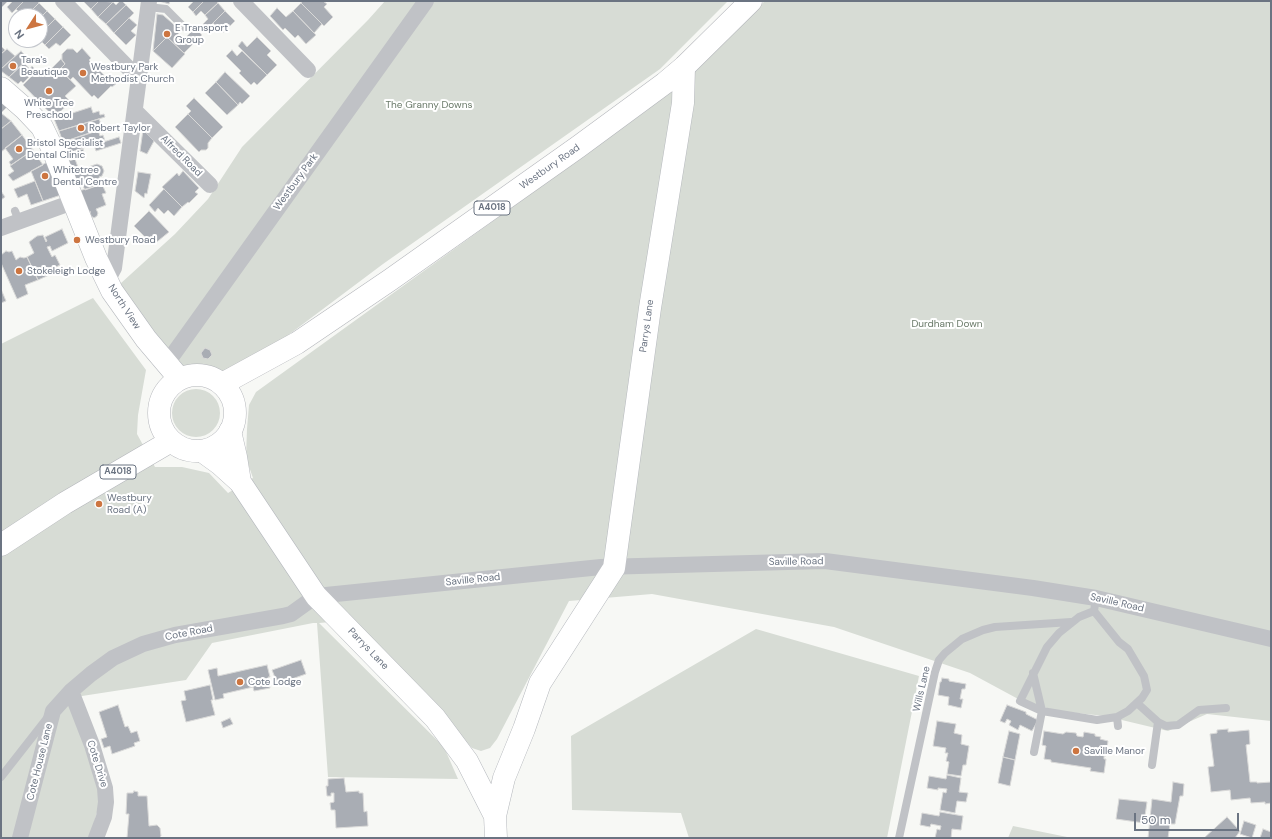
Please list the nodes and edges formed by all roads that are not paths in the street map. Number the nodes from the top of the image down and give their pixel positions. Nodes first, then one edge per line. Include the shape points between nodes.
1 (63, 1) edge
2 (241, 1) edge
3 (426, 1) edge
4 (751, 1) edge
5 (148, 4) edge
6 (184, 27) dead end
7 (684, 67) junction
8 (308, 70) dead end
9 (139, 79) junction
10 (665, 84) junction
11 (1, 88) edge
12 (683, 103) junction
13 (135, 111) junction
14 (210, 185) dead end
15 (73, 202) junction
16 (1, 228) edge
17 (107, 281) junction
18 (171, 376) junction
19 (227, 391) junction
20 (230, 431) junction
21 (166, 434) junction
22 (202, 450) junction
23 (240, 482) junction
24 (1, 545) edge
25 (610, 561) junction
26 (316, 596) junction
27 (1095, 605) junction
28 (1071, 622) junction
29 (1271, 639) edge
30 (1033, 673) junction
31 (71, 691) junction
32 (1137, 704) junction
33 (1226, 708) dead end
34 (53, 711) junction
35 (1042, 711) junction
36 (1158, 722) junction
37 (1034, 752) dead end
38 (1152, 765) dead end
39 (1, 776) edge
40 (495, 816) junction
41 (20, 838) edge
42 (96, 838) edge
43 (496, 838) edge
44 (899, 838) edge

1 - 9 street
2 - 8 street
3 - 18 street, Westbury Park via 180,343
4 - 7 main road, Westbury Road / A4018
5 - 6 lane via 166,9
5 - 9 street
7 - 10 main road, Westbury Road / A4018
7 - 12 main road, Parrys Lane
9 - 13 street
10 - 12 main road
10 - 19 main road, Westbury Road / A4018 via 390,280
11 - 15 main road, North View via 42,127
12 - 25 main road, Parrys Lane
13 - 14 street, Alfred Road
13 - 17 street via 114,268
15 - 16 street via 17,216
15 - 17 main road, North View
17 - 18 main road, North View
18 - 19 main road via 202,374 213,378
18 - 21 main road via 159,406 159,417
19 - 20 main road via 235,409
20 - 22 main road via 218,444
20 - 23 main road, Parrys Lane
21 - 22 main road via 185,449
21 - 24 main road, A4018
22 - 23 main road, Parrys Lane
23 - 26 main road, Parrys Lane
25 - 26 street, Saville Road
25 - 27 street, Saville Road via 825,561 1033,588
25 - 40 main road, Parrys Lane via 540,684 504,778
26 - 31 street, Cote Road via 291,614 175,635 142,644 113,658
26 - 40 main road, Parrys Lane via 434,718 467,761
27 - 28 lane
27 - 29 street, Saville Road
27 - 32 lane via 1119,642 1128,649 1144,676 1147,690
28 - 30 lane via 1048,647
28 - 44 lane, Wills Lane via 983,630 962,639 939,660
30 - 35 lane
30 - 35 lane via 1020,702
31 - 34 street, Cote House Lane
31 - 42 street, Cote Drive via 105,788 104,817
32 - 35 lane via 1118,721
32 - 36 lane
33 - 36 lane via 1199,710 1178,725 1166,726
34 - 39 lane
34 - 41 street, Cote House Lane
35 - 37 lane
36 - 38 lane
40 - 43 main road, Parrys Lane

